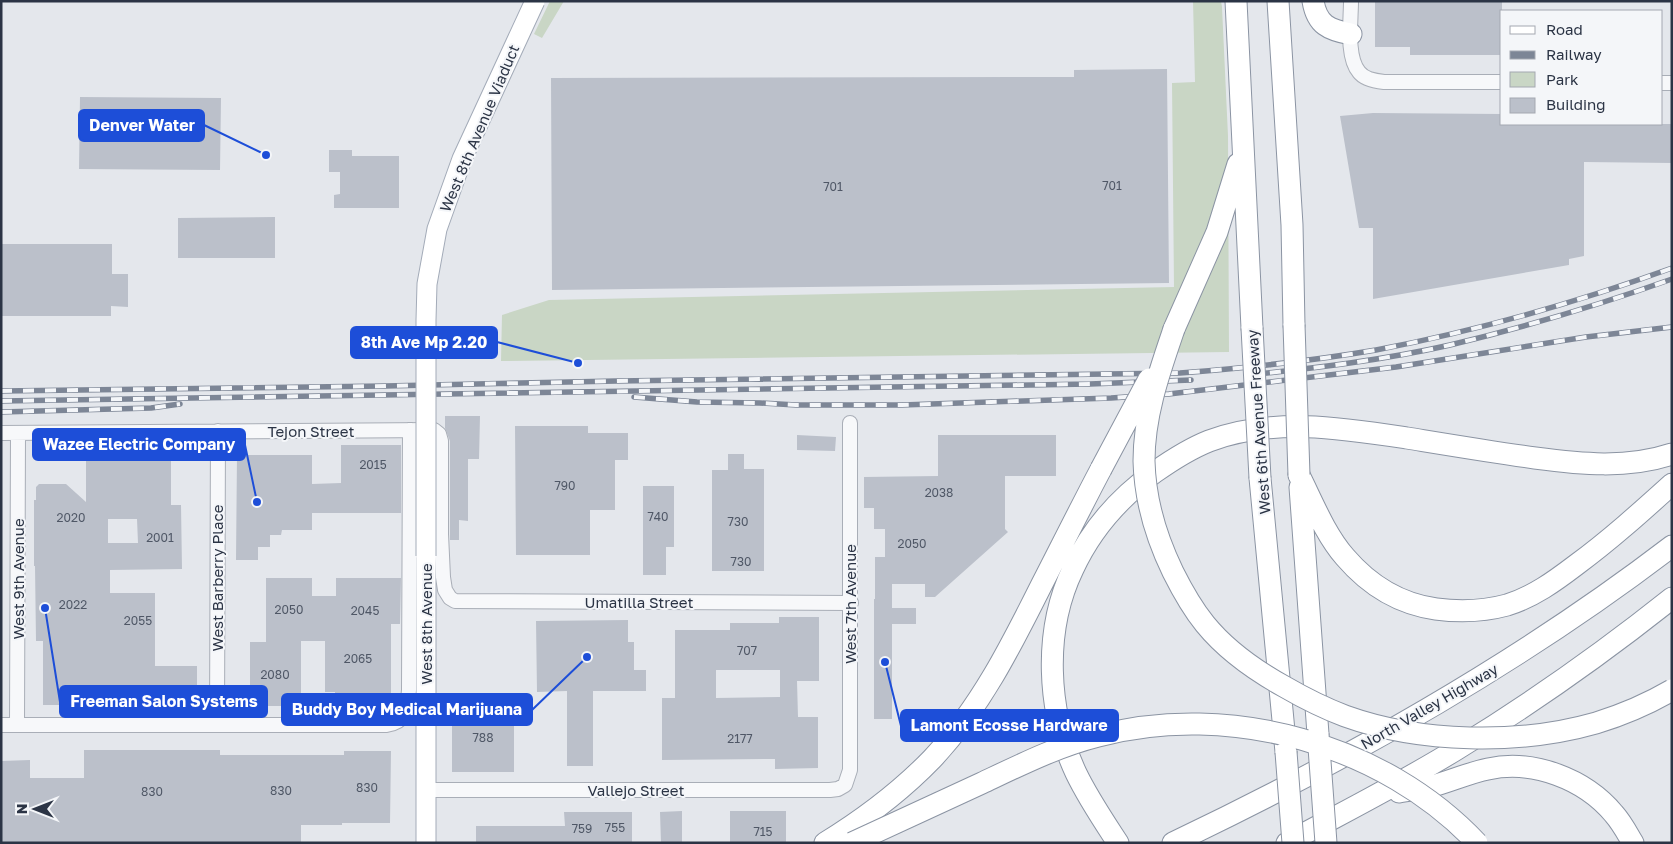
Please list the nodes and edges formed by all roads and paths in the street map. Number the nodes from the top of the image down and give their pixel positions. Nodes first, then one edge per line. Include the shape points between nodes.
1 (535, 1) edge
2 (1235, 1) edge
3 (1313, 1) edge
4 (1351, 1) edge
5 (1280, 6) edge
6 (1351, 34) junction
7 (1500, 82) edge
8 (1243, 149) junction
9 (1174, 330) junction
10 (850, 422) dead end
11 (410, 430) junction
12 (218, 432) junction
13 (1, 433) edge
14 (18, 433) junction
15 (1672, 454) edge
16 (1299, 475) junction
17 (1672, 484) edge
18 (1672, 546) edge
19 (426, 556) joint
20 (443, 577) joint
21 (1672, 598) edge
22 (850, 603) junction
23 (1672, 690) edge
24 (1, 725) edge
25 (17, 725) junction
26 (217, 725) junction
27 (845, 785) joint
28 (426, 790) junction
29 (1374, 796) junction
30 (426, 843) edge
31 (825, 843) edge
32 (852, 843) edge
33 (1118, 843) edge
34 (1172, 843) edge
35 (1287, 843) edge
36 (1293, 843) edge
37 (1326, 843) edge
38 (1477, 843) edge
39 (1633, 843) edge

1 - 19 main road, West 8th Avenue Viaduct, bridge via 462,159 437,229 429,268
2 - 8 highway, West 6th Avenue Freeway
3 - 6 highway via 1323,24
4 - 6 street
5 - 16 highway, bridge via 1292,225
6 - 7 street via 1353,60 1360,73 1375,81
8 - 9 highway via 1223,215
8 - 36 highway, West 6th Avenue Freeway, bridge via 1260,478
9 - 23 highway, bridge via 1147,422 1144,462 1151,511 1160,545 1186,598 1211,632 1242,660 1298,695 1346,716 1387,727 1447,736 1513,736 1576,728 1627,712
9 - 31 highway, bridge via 1015,638 980,698 912,779 864,818
10 - 22 street, West 7th Avenue
11 - 12 street, Tejon Street
11 - 20 street, Tejon Street via 434,430 441,441
11 - 26 street, West 8th Avenue via 409,690 404,715 395,724 386,725
12 - 14 street, Tejon Street
12 - 26 street, West Barberry Place
13 - 14 street, Tejon Street
14 - 25 street, West 9th Avenue
15 - 33 highway via 1642,461 1592,464 1374,433 1282,426 1219,438 1174,459 1135,488 1093,534 1068,579 1057,616 1053,682 1062,733 1076,773
16 - 17 highway via 1327,532 1345,557 1369,580 1404,601 1454,610 1481,610 1508,604 1540,590 1612,537
16 - 37 highway, bridge
18 - 34 highway, North Valley Highway via 1576,616 1453,694 1303,778
19 - 28 main road, West 8th Avenue
20 - 22 street, Umatilla Street via 448,595 460,602
21 - 29 highway via 1546,692 1456,750
22 - 27 street, West 7th Avenue via 850,770
24 - 25 street
25 - 26 street
27 - 28 street, Vallejo Street via 830,790
28 - 30 main road, West 8th Avenue
29 - 35 highway
29 - 39 highway via 1429,787 1488,769 1525,766 1545,770 1585,788 1615,814
32 - 38 highway, bridge via 1079,741 1149,727 1194,725 1270,732 1339,752 1410,788

